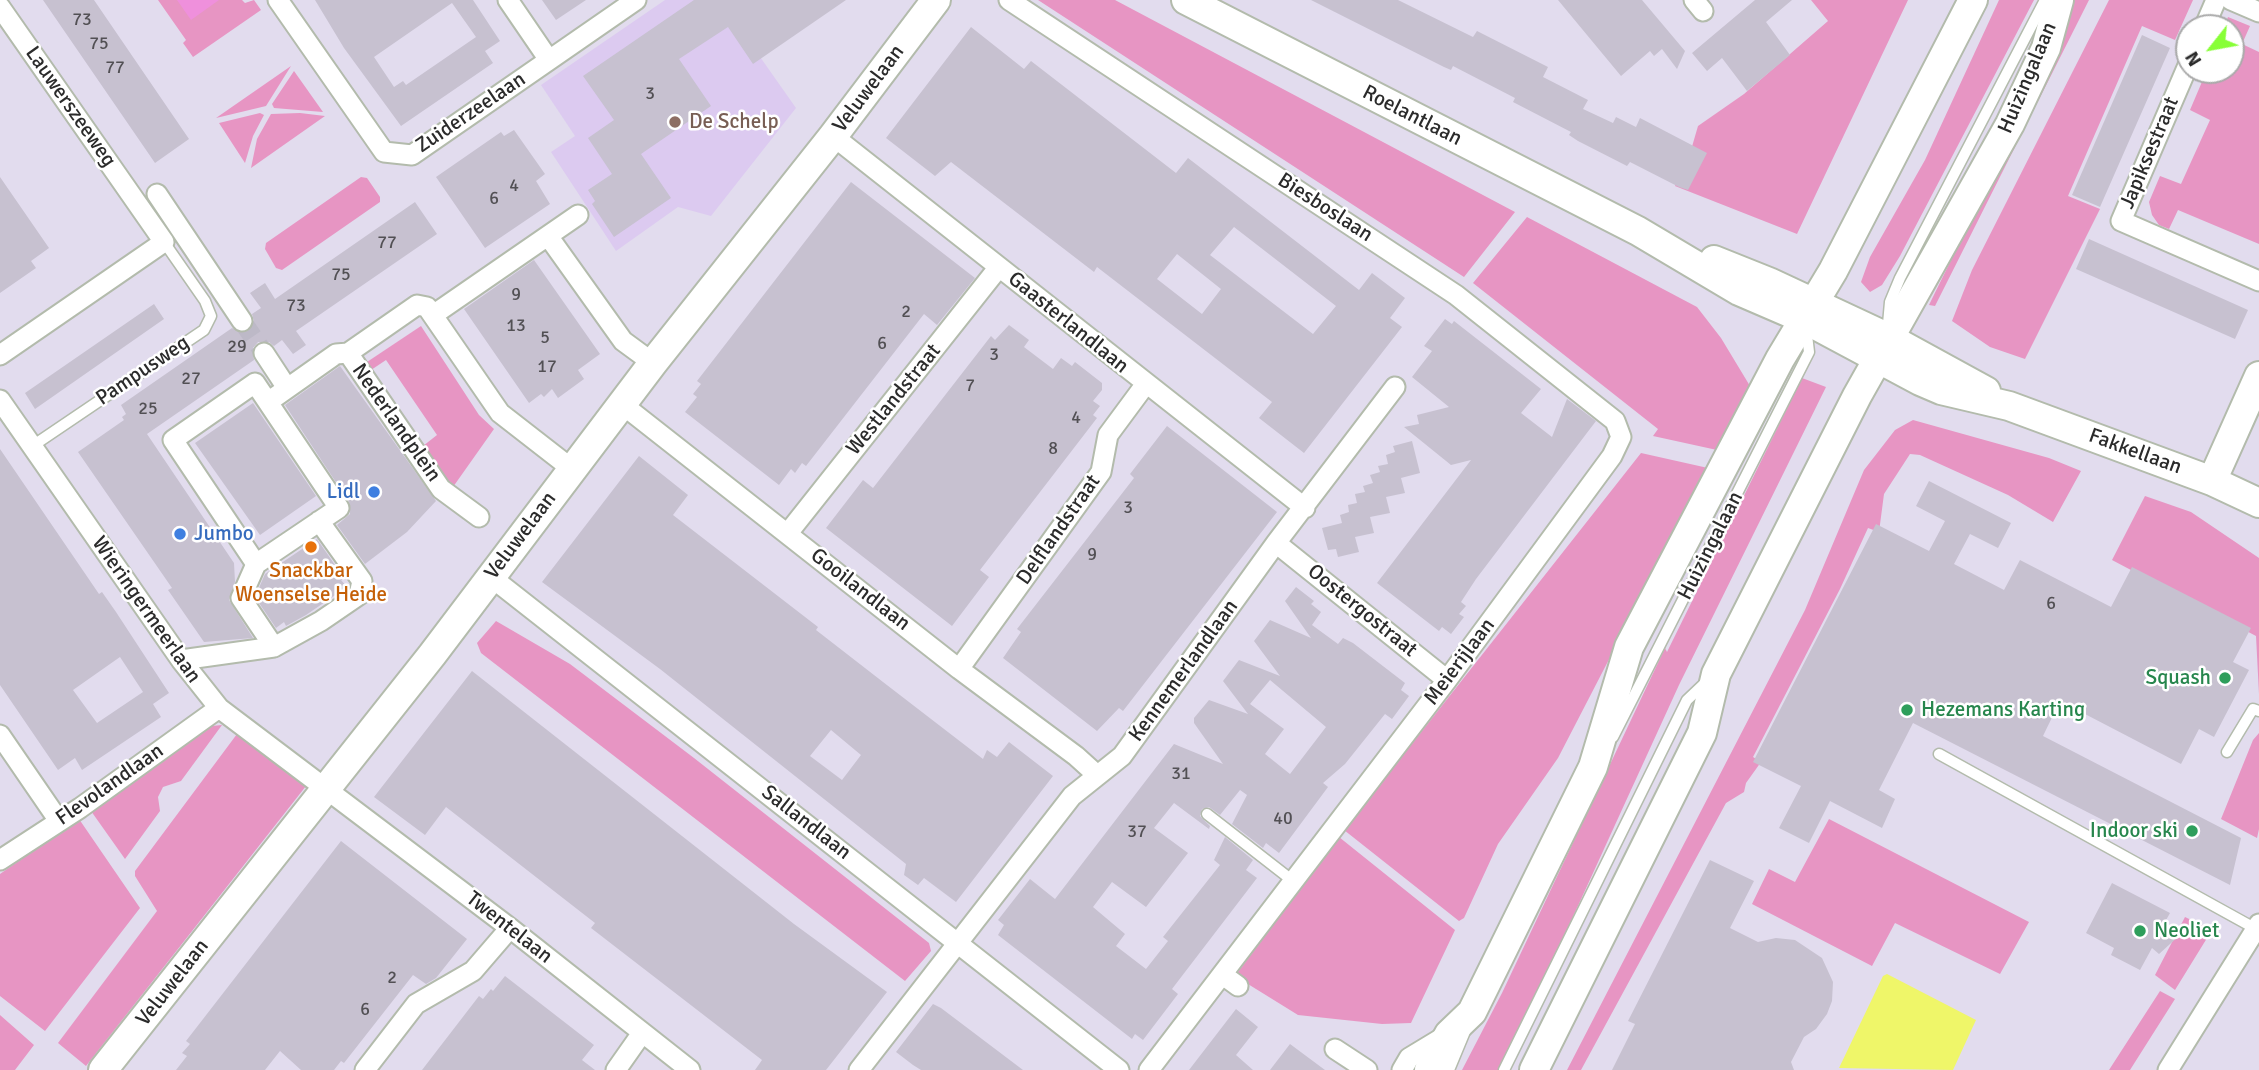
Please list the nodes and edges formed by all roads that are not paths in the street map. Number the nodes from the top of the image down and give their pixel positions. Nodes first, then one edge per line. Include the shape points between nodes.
1 (278, 0) edge
2 (508, 0) edge
3 (636, 0) edge
4 (936, 0) edge
5 (1009, 0) edge
6 (1186, 0) edge
7 (1973, 0) edge
8 (2045, 0) edge
9 (2060, 0) edge
10 (2231, 0) edge
11 (0, 7) edge
12 (2259, 12) edge
13 (549, 60) junction
14 (2180, 84) edge
15 (833, 136) junction
16 (157, 194) dead end
17 (139, 207) joint
18 (578, 215) dead end
19 (548, 236) junction
20 (164, 242) junction
21 (999, 267) junction
22 (2259, 281) edge
23 (1809, 311) junction
24 (433, 315) junction
25 (243, 321) tunnel mouth
26 (1884, 349) junction
27 (264, 353) tunnel mouth
28 (348, 353) junction
29 (0, 355) edge
30 (653, 363) junction
31 (2259, 376) edge
32 (1145, 385) junction
33 (1395, 387) dead end
34 (287, 388) junction
35 (0, 400) edge
36 (268, 402) junction
37 (624, 405) junction
38 (1621, 437) joint
39 (31, 447) junction
40 (572, 469) junction
41 (2212, 481) junction
42 (2259, 503) edge
43 (1305, 508) junction
44 (479, 517) dead end
45 (319, 521) junction
46 (788, 533) junction
47 (1276, 542) junction
48 (256, 564) junction
49 (491, 577) junction
50 (274, 647) junction
51 (181, 660) junction
52 (960, 669) junction
53 (1716, 674) junction
54 (1447, 680) junction
55 (219, 708) junction
56 (2259, 710) edge
57 (0, 735) edge
58 (2227, 752) dead end
59 (1939, 754) dead end
60 (1097, 775) junction
61 (326, 790) junction
62 (1207, 814) dead end
63 (59, 821) junction
64 (0, 860) edge
65 (1293, 881) junction
66 (510, 928) junction
67 (2258, 928) edge
68 (959, 942) junction
69 (1472, 1012) junction
70 (642, 1033) junction
71 (1449, 1034) junction
72 (1335, 1049) dead end
73 (115, 1066) edge
74 (365, 1070) edge
75 (616, 1070) edge
76 (690, 1070) edge
77 (859, 1070) edge
78 (1119, 1070) edge
79 (1149, 1070) edge
80 (1367, 1070) edge
81 (1402, 1070) edge
82 (1429, 1070) edge
83 (1449, 1070) edge
84 (1504, 1070) edge
85 (1534, 1070) edge
86 (2168, 1070) edge

1 - 13 street, Zuiderzeelaan via 384,152 412,155
2 - 13 street
3 - 13 street, Zuiderzeelaan
4 - 15 main road, Veluwelaan
5 - 38 street, Biesboslaan via 1456,295 1615,421
6 - 23 main road, Roelantlaan via 1638,231 1740,291
7 - 23 main road, Huizingalaan
8 - 26 lane, Huizingalaan via 1900,278 1886,319
9 - 26 main road, Huizingalaan via 2046,48 2010,124
10 - 12 street
11 - 17 street, Lauwerszeeweg
14 - 22 street, Japiksestraat via 2121,221
15 - 21 street, Gaasterlandlaan
15 - 30 main road, Veluwelaan
16 - 25 street
17 - 20 street, Pampusweg
18 - 19 street
19 - 24 street
19 - 30 street via 623,341
20 - 29 street
20 - 39 lane, Pampusweg via 205,301 211,316 204,330
21 - 32 street, Gaasterlandlaan
21 - 46 street, Westlandstraat
23 - 26 main road, Roelantlaan
23 - 69 main road, Huizingalaan via 1629,647 1593,767
24 - 28 street, Nederlandplein via 427,307 417,305
24 - 40 street via 500,412
26 - 41 main road, Fakkellaan via 1932,359 2009,406
26 - 53 main road, Huizingalaan
27 - 34 street
28 - 34 street, Nederlandplein via 336,354
28 - 44 street, Nederlandplein via 441,489
30 - 37 main road, Veluwelaan
31 - 41 main road
32 - 43 street, Gaasterlandlaan
32 - 52 street, Delflandstraat via 1108,435 1101,472
33 - 43 street, Kennemerlandlaan
34 - 36 street, Nederlandplein
35 - 39 street, Wieringermeerlaan
36 - 45 street via 339,508
36 - 48 street via 255,383 173,440
37 - 40 main road, Veluwelaan
37 - 46 street, Gooilandlaan
38 - 54 street, Meierijlaan via 1612,456
39 - 51 street, Wieringermeerlaan
40 - 49 main road, Veluwelaan
41 - 42 main road, Fakkellaan
43 - 47 street, Kennemerlandlaan
45 - 48 street
45 - 50 street via 362,582 359,595
46 - 52 street, Gooilandlaan
47 - 54 street, Oostergostraat
47 - 60 street, Kennemerlandlaan via 1122,756
48 - 50 street via 241,598
49 - 61 main road, Veluwelaan
49 - 68 street, Sallandlaan
50 - 51 street
51 - 55 street, Wieringermeerlaan
52 - 60 street, Gooilandlaan
53 - 84 lane, Huizingalaan via 1687,700
53 - 85 main road, Huizingalaan via 1702,733
54 - 65 street, Meierijlaan
55 - 61 street, Wieringermeerlaan
55 - 63 street, Flevolandlaan
56 - 58 lane via 2253,709
57 - 63 street
59 - 67 lane
60 - 68 street, Kennemerlandlaan via 1072,796
61 - 66 street, Twentelaan
61 - 73 main road, Veluwelaan
62 - 65 lane
63 - 64 street, Flevolandlaan
65 - 79 street, Meierijlaan via 1230,981
66 - 70 street, Twentelaan
66 - 74 street via 473,971 416,1004
67 - 86 street
68 - 77 street, Kennemerlandlaan
68 - 78 street, Sallandlaan
69 - 71 main road, Huizingalaan
69 - 83 lane, Huizingalaan
70 - 75 street
70 - 76 street, Twentelaan
71 - 81 street, Huizingalaan via 1409,1058
71 - 82 main road, Huizingalaan
72 - 80 street

